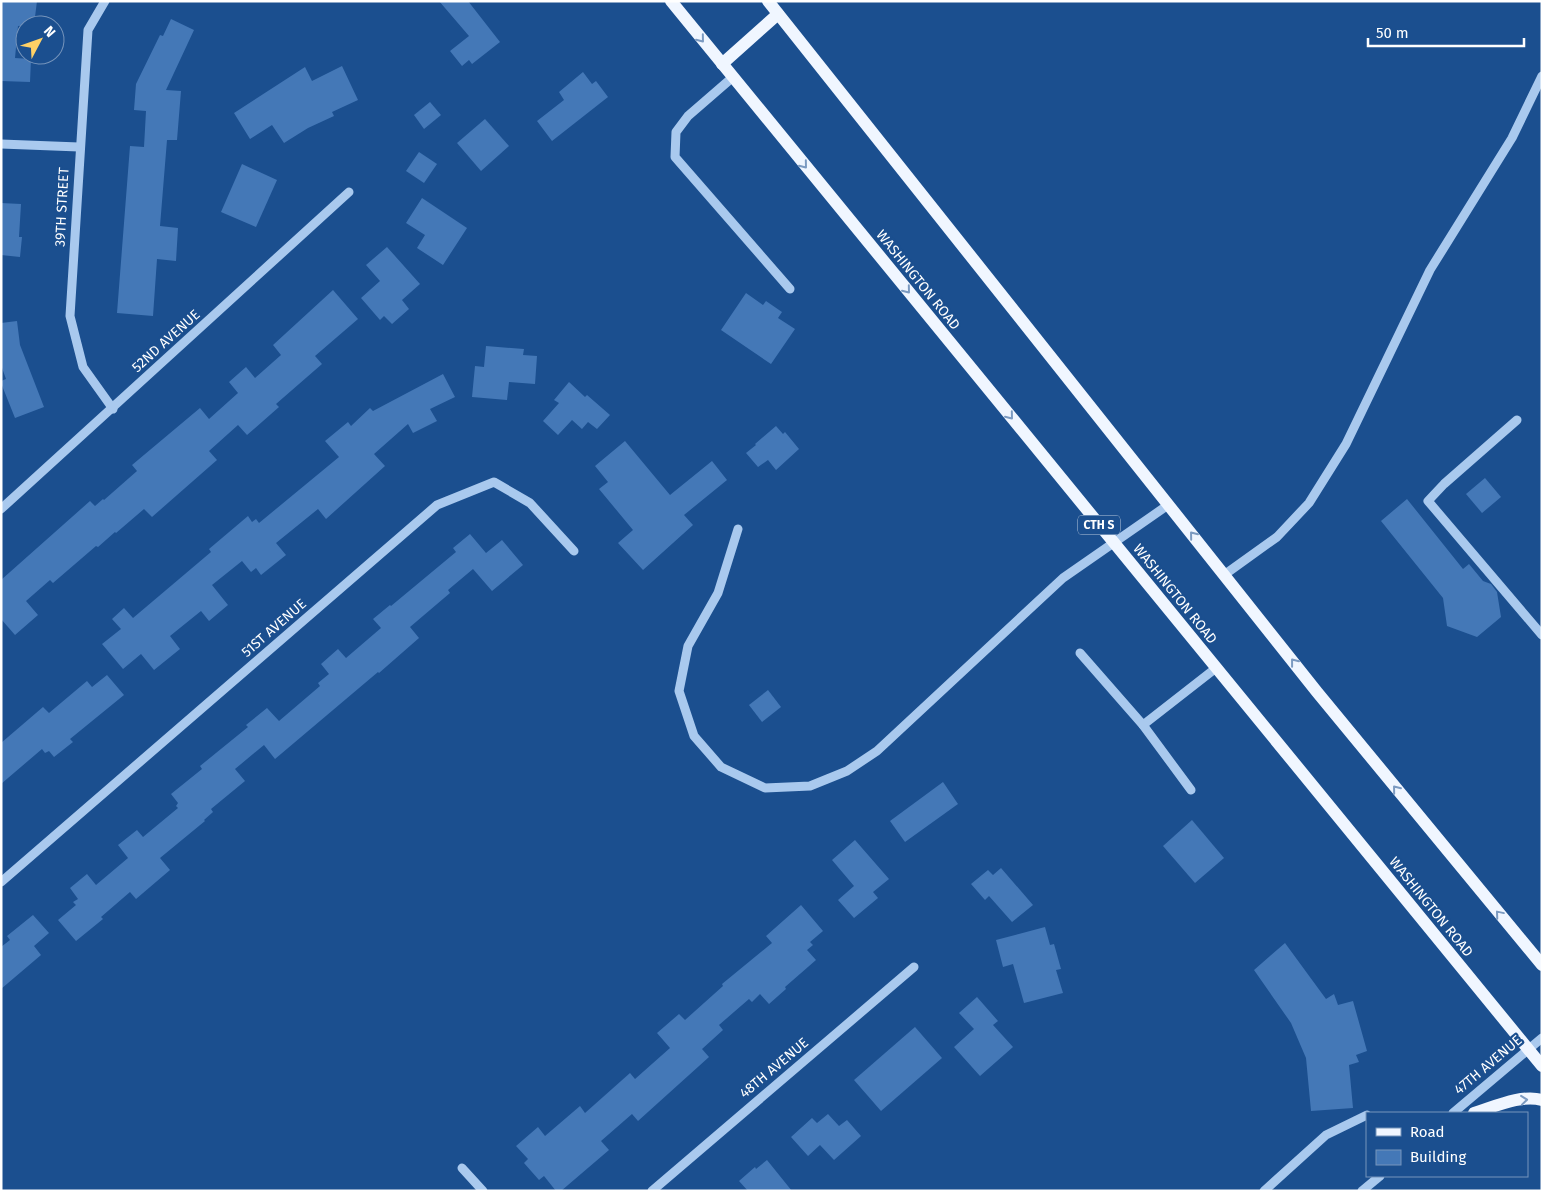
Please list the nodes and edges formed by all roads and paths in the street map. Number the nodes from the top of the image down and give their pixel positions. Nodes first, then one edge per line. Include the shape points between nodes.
1 (105, 1) edge
2 (671, 1) edge
3 (768, 1) edge
4 (778, 14) junction
5 (722, 64) junction
6 (1542, 76) edge
7 (733, 77) junction
8 (1, 144) edge
9 (79, 147) junction
10 (349, 192) dead end
11 (790, 289) dead end
12 (113, 409) junction
13 (1517, 420) dead end
14 (1168, 505) junction
15 (1, 510) edge
16 (738, 529) dead end
17 (1114, 542) junction
18 (574, 551) dead end
19 (1224, 575) junction
20 (1542, 635) edge
21 (1080, 653) dead end
22 (1216, 668) junction
23 (1143, 725) junction
24 (1191, 790) dead end
25 (1, 882) edge
26 (1522, 941) junction
27 (1542, 954) edge
28 (1542, 965) edge
29 (914, 967) dead end
30 (1542, 1038) edge
31 (1528, 1049) junction
32 (1542, 1066) edge
33 (1542, 1100) edge
34 (1454, 1112) edge
35 (1477, 1112) edge
36 (1366, 1115) edge
37 (462, 1168) dead end
38 (1379, 1177) edge
39 (483, 1191) edge
40 (652, 1191) edge
41 (1264, 1191) edge
42 (1362, 1191) edge

1 - 9 street, 39TH STREET via 88,30
2 -> 5 main road, WASHINGTON ROAD / CTH S
3 - 4 main road
4 - 5 main road
4 - 14 main road
5 - 7 main road, WASHINGTON ROAD / CTH S
6 - 19 street via 1513,136 1430,270 1346,444 1309,503 1277,537
7 - 11 street via 688,116 676,132 675,157
7 -> 17 main road, WASHINGTON ROAD / CTH S
8 - 9 street
9 - 12 street, 39TH STREET via 70,316 83,367
10 - 12 street, 52ND AVENUE
12 - 15 street, 52ND AVENUE
13 - 20 street via 1428,501
14 - 17 street
19 -> 14 main road
16 - 17 street via 718,593 688,646 678,691 694,736 716,761 765,788 810,786 847,771 877,751 1062,578
17 - 22 main road, WASHINGTON ROAD / CTH S
18 - 25 street, 51ST AVENUE via 530,503 494,482 437,505
26 -> 19 main road
21 - 23 street
22 - 23 street
22 - 31 main road, WASHINGTON ROAD / CTH S
23 - 24 street
26 - 27 main road
26 - 28 main road
29 - 40 street, 48TH AVENUE
30 - 31 street, 47TH AVENUE
31 - 32 main road, WASHINGTON ROAD / CTH S
31 - 34 street, 47TH AVENUE
35 -> 33 main road via 1517,1100
36 - 41 street via 1326,1135
37 - 39 street
38 - 42 street

